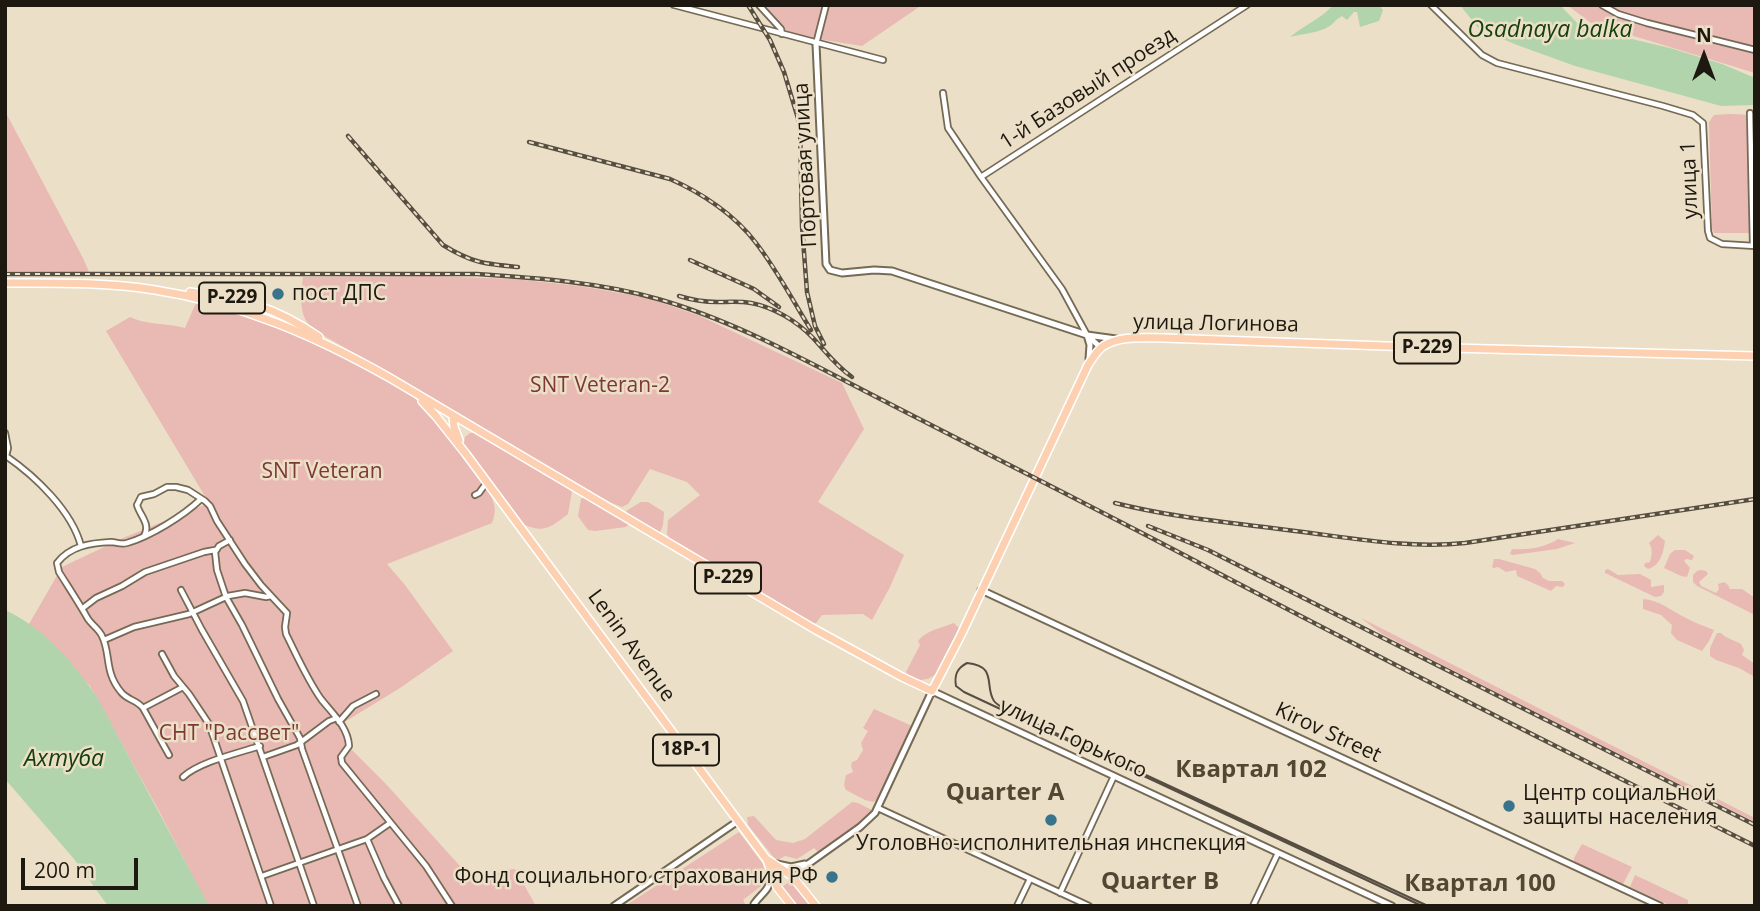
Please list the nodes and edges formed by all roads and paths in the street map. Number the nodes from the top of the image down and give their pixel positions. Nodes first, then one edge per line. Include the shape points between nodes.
1 (674, 5) edge
2 (759, 5) edge
3 (826, 5) edge
4 (1247, 5) edge
5 (1431, 5) edge
6 (1602, 5) edge
7 (782, 34) junction
8 (816, 44) junction
9 (1755, 50) edge
10 (883, 60) dead end
11 (943, 93) dead end
12 (1751, 113) dead end
13 (981, 177) junction
14 (1754, 246) edge
15 (5, 283) edge
16 (155, 289) junction
17 (255, 304) junction
18 (267, 308) junction
19 (252, 313) junction
20 (263, 317) junction
21 (1087, 335) junction
22 (1122, 340) junction
23 (1101, 348) junction
24 (340, 350) junction
25 (1755, 356) edge
26 (1088, 365) junction
27 (414, 393) junction
28 (453, 419) junction
29 (480, 431) junction
30 (5, 433) edge
31 (449, 433) junction
32 (461, 444) junction
33 (466, 454) junction
34 (487, 482) junction
35 (475, 495) dead end
36 (201, 499) junction
37 (144, 536) junction
38 (230, 540) junction
39 (81, 546) junction
40 (215, 550) junction
41 (181, 590) dead end
42 (981, 590) junction
43 (225, 596) junction
44 (271, 596) junction
45 (83, 608) junction
46 (193, 612) junction
47 (104, 640) junction
48 (162, 654) dead end
49 (183, 687) junction
50 (932, 691) junction
51 (376, 694) dead end
52 (143, 708) junction
53 (338, 720) junction
54 (301, 741) junction
55 (260, 746) junction
56 (169, 755) dead end
57 (263, 757) junction
58 (222, 759) junction
59 (1114, 776) junction
60 (183, 777) dead end
61 (878, 808) junction
62 (738, 821) junction
63 (390, 823) junction
64 (367, 839) junction
65 (338, 849) junction
66 (1278, 853) junction
67 (817, 858) junction
68 (767, 860) junction
69 (299, 862) junction
70 (262, 876) junction
71 (1030, 879) junction
72 (798, 883) junction
73 (1060, 893) junction
74 (783, 894) junction
75 (753, 905) edge
76 (271, 906) edge
77 (314, 906) edge
78 (358, 906) edge
79 (400, 906) edge
80 (452, 906) edge
81 (614, 906) edge
82 (792, 906) edge
83 (816, 906) edge
84 (1017, 906) edge
85 (1088, 906) edge
86 (1253, 906) edge
87 (1392, 906) edge
88 (1660, 906) edge

1 - 7 street
2 - 7 street
3 - 8 street
4 - 13 street, 1-й Базовый проезд
5 - 14 street, улица 1 via 1482,55 1497,63 1663,106 1703,122 1710,238 1722,244
6 - 9 street via 1647,23
7 - 8 street
8 - 10 street
8 - 21 street, Портовая улица via 828,267 842,273 892,271
11 - 13 street via 948,128
12 - 14 street
13 - 21 street via 1062,289
15 - 16 main road, Р-229
16 - 17 main road, Р-229
16 - 19 main road, Р-229
17 - 18 main road, Р-229
17 - 19 main road via 258,310
18 - 20 main road via 261,312
18 - 24 main road, Р-229
19 - 20 main road, Р-229
20 - 24 main road, Р-229
21 - 22 street
21 - 23 street, Портовая улица
21 - 26 street
22 - 23 main road, улица Логинова / Р-229
22 - 25 main road, улица Логинова / Р-229
23 - 26 main road
24 - 27 main road, Р-229
26 - 42 main road
27 - 28 main road, Р-229
27 - 31 main road, Lenin Avenue / 18Р-1
28 - 29 main road, Р-229
28 - 31 main road via 446,420
28 - 32 main road, Lenin Avenue / 18Р-1
29 - 32 main road via 464,434
29 - 50 main road, Р-229 via 816,630
30 - 39 street via 6,456 50,494
31 - 33 main road, Lenin Avenue / 18Р-1
32 - 33 main road, Lenin Avenue / 18Р-1
33 - 34 main road, Lenin Avenue / 18Р-1
34 - 35 street
34 - 62 main road, Lenin Avenue / 18Р-1
36 - 37 street
36 - 37 street via 171,486 141,498 137,505 146,525
36 - 38 street
37 - 39 street via 122,544
38 - 40 street
38 - 44 street
39 - 45 street via 64,555 57,566
40 - 43 street
40 - 45 street via 145,572
41 - 46 street
42 - 50 main road
42 - 88 street, Kirov Street
43 - 44 street
43 - 46 street
43 - 54 street
44 - 53 street via 287,613 286,634 305,672
45 - 47 street
46 - 47 street via 129,628
46 - 55 street via 237,689
47 - 52 street via 118,688
48 - 49 street
49 - 52 street
49 - 58 street via 207,719
50 - 59 street, улица Горького
50 - 61 street
51 - 53 street
52 - 56 street
53 - 54 street via 329,721
53 - 63 street via 350,744 342,763
54 - 57 street
54 - 65 street
55 - 57 street
55 - 58 street
57 - 69 street
58 - 60 street
58 - 70 street
59 - 66 street, улица Горького
59 - 73 street
61 - 67 street
61 - 71 street
62 - 68 main road, Lenin Avenue / 18Р-1
62 - 81 street
63 - 64 street
63 - 80 street
64 - 65 street
64 - 79 street
65 - 69 street
65 - 78 street
66 - 86 street
66 - 87 street, улица Горького
67 - 68 street via 792,867
67 - 72 street via 801,869
68 - 72 main road, Lenin Avenue / 18Р-1
68 - 74 main road, Lenin Avenue / 18Р-1
68 - 75 street via 769,886
69 - 70 street
69 - 77 street
70 - 76 street
71 - 73 street
71 - 84 street
72 - 83 main road, Lenin Avenue / 18Р-1
73 - 85 street
74 - 75 street via 768,893
74 - 82 main road, Lenin Avenue / 18Р-1

